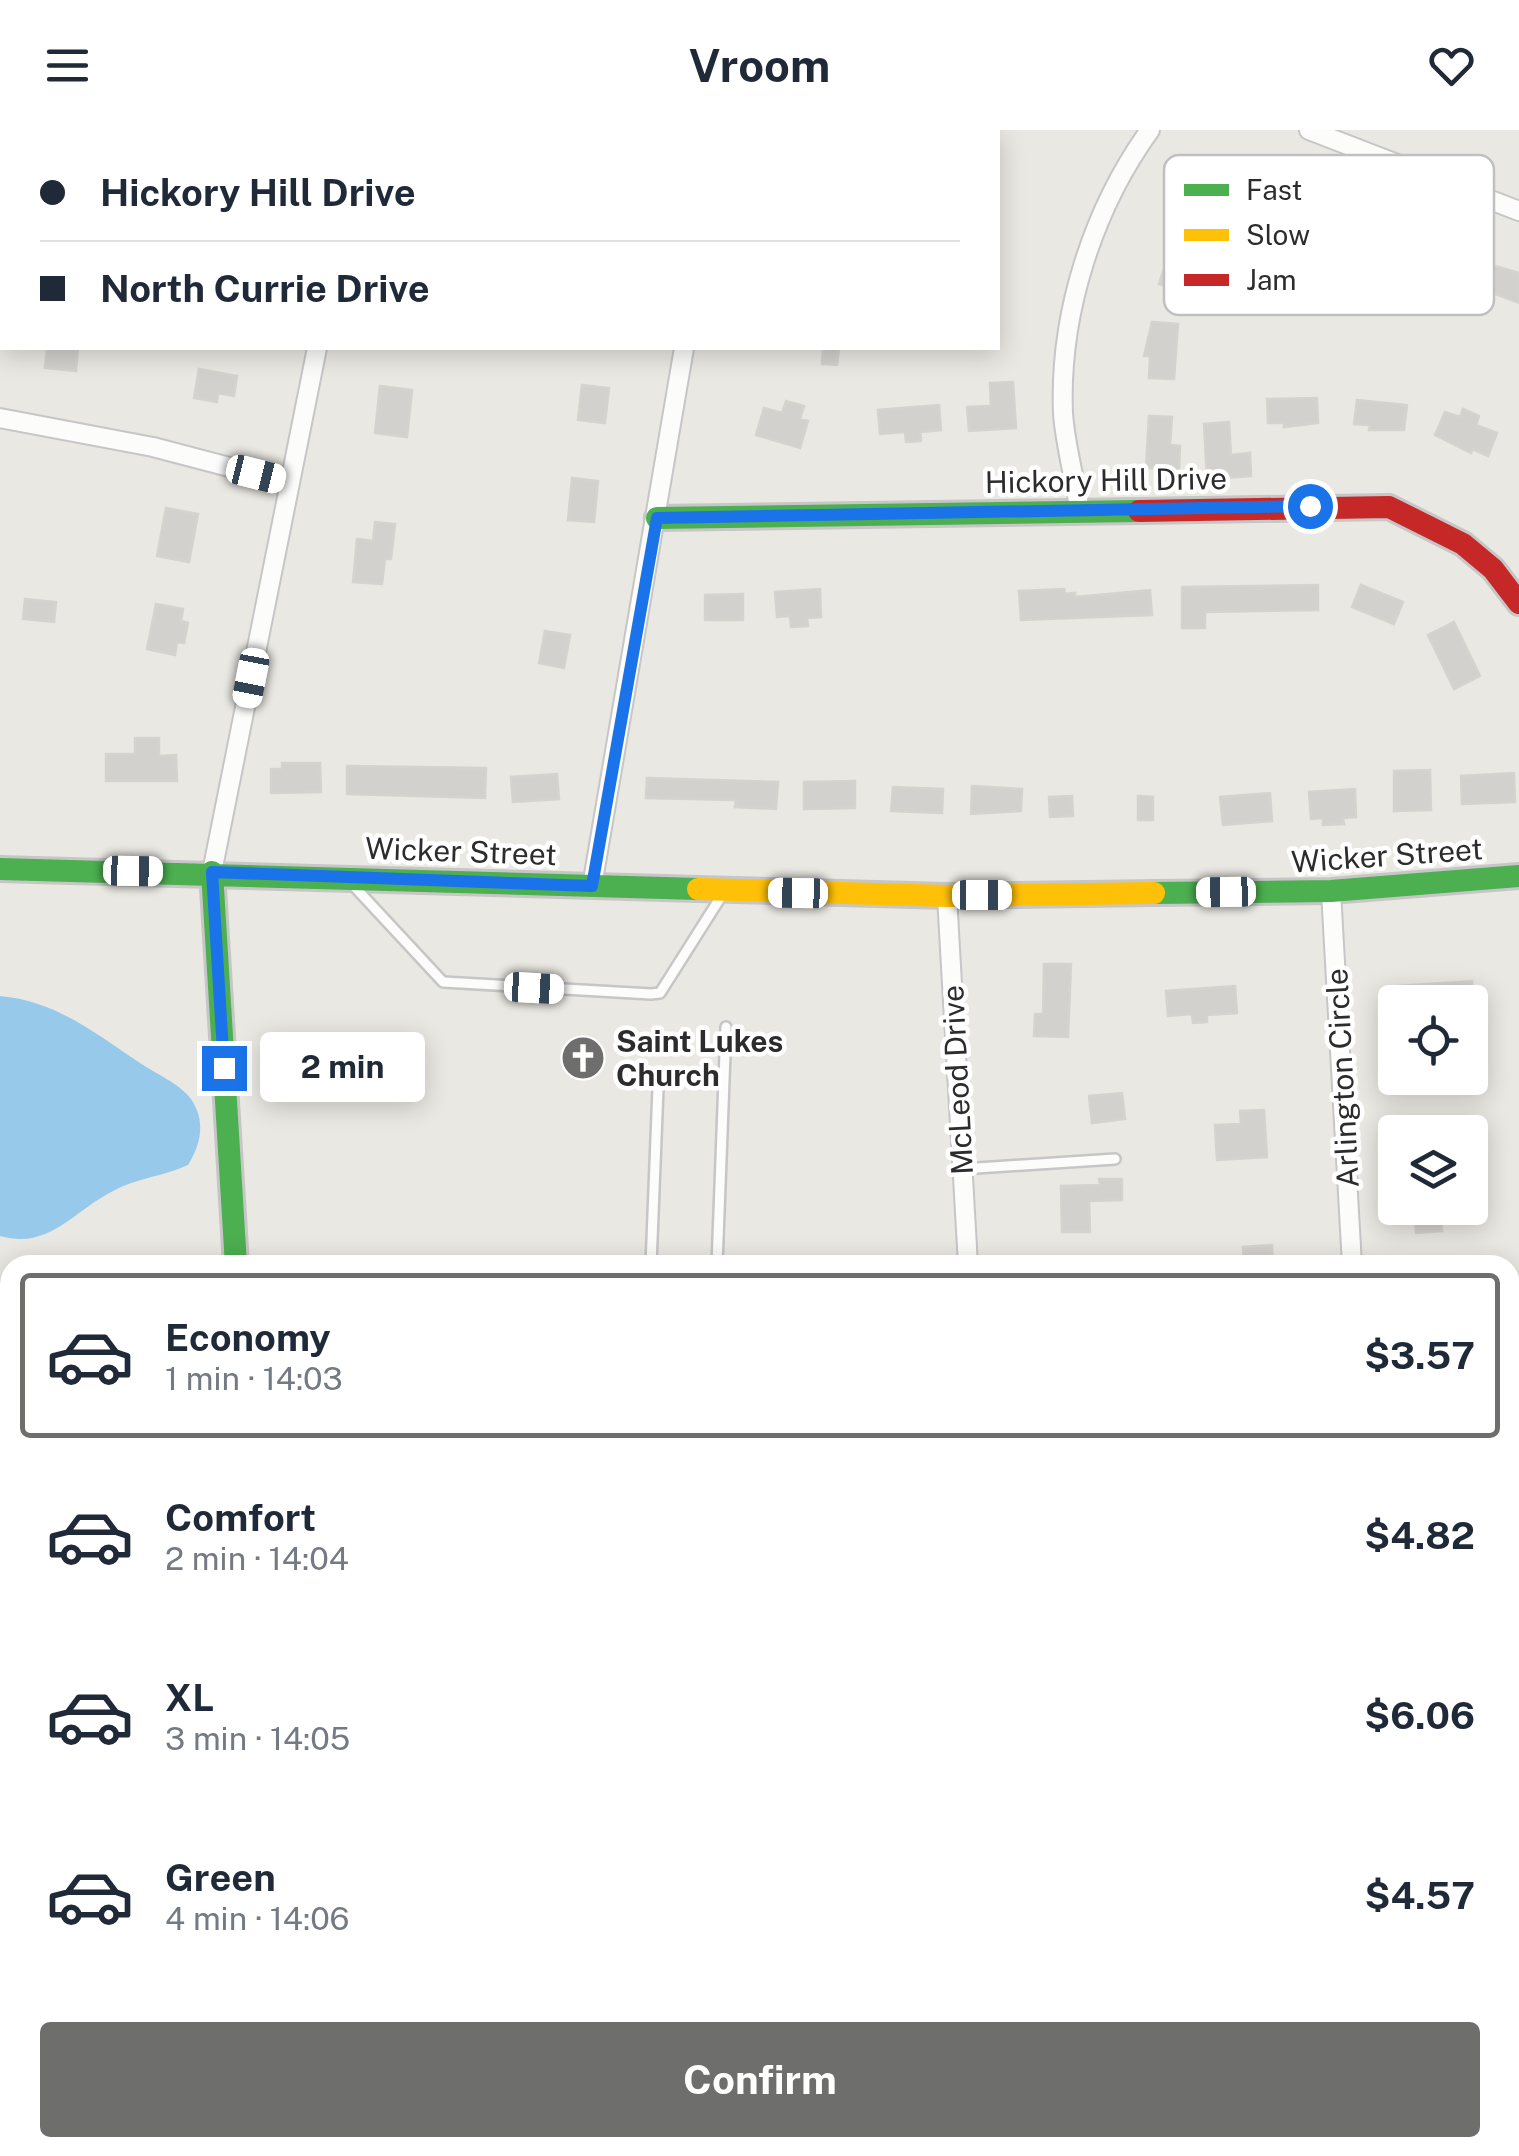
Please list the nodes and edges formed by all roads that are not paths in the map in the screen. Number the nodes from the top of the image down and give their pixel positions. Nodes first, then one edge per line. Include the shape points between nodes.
1 (1150, 130) edge
2 (1309, 130) edge
3 (1374, 155) edge
4 (1494, 201) edge
5 (1519, 211) edge
6 (317, 350) edge
7 (684, 350) edge
8 (0, 418) edge
9 (290, 483) junction
10 (1080, 512) junction
11 (657, 518) junction
12 (1519, 603) edge
13 (0, 869) edge
14 (212, 872) junction
15 (1519, 876) edge
16 (346, 877) junction
17 (592, 886) junction
18 (1331, 891) junction
19 (723, 892) junction
20 (947, 896) junction
21 (726, 1027) dead end
22 (658, 1088) dead end
23 (1115, 1159) dead end
24 (962, 1169) junction
25 (235, 1255) edge
26 (650, 1255) edge
27 (717, 1255) edge
28 (967, 1255) edge
29 (1351, 1255) edge

1 - 10 street via 1087,248 1068,349 1063,414
2 - 3 street
4 - 5 street
6 - 9 street
7 - 11 street
8 - 9 street via 153,447
9 - 14 street
10 - 11 main road, Hickory Hill Drive
10 - 12 main road, Hickory Hill Drive via 1390,506 1458,537 1502,574
11 - 17 street
13 - 14 main road, Wicker Street
14 - 16 main road, Wicker Street
14 - 25 main road
15 - 18 main road, Wicker Street
16 - 17 main road, Wicker Street
16 - 19 lane via 442,982 651,994 660,993
17 - 19 main road, Wicker Street
18 - 20 main road, Wicker Street
18 - 29 street, Arlington Circle
19 - 20 main road, Wicker Street
20 - 24 street, McLeod Drive
21 - 27 lane
22 - 26 lane
23 - 24 lane
24 - 28 street, McLeod Drive

